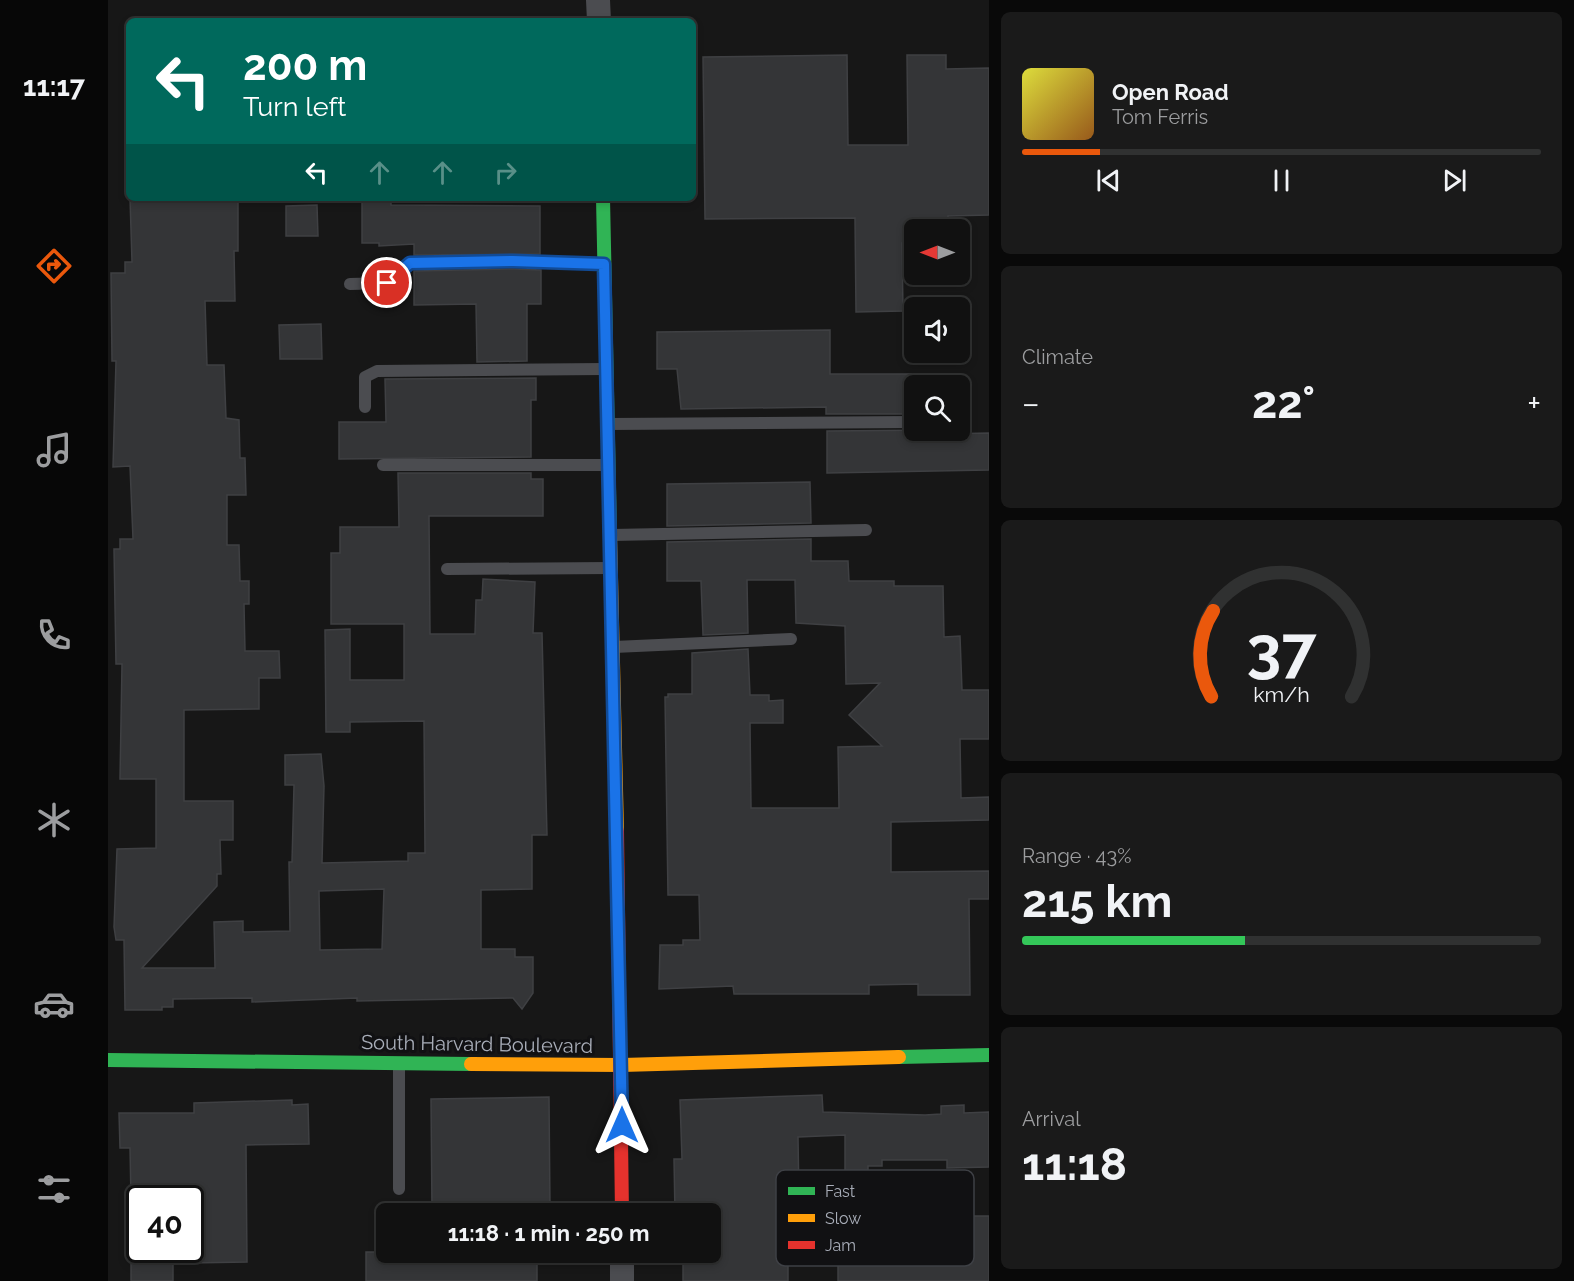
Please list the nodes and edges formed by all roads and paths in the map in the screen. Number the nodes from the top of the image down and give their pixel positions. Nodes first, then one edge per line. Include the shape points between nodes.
1 (598, 0) edge
2 (599, 18) edge
3 (603, 201) edge
4 (604, 264) junction
5 (350, 284) dead end
6 (606, 369) junction
7 (364, 407) dead end
8 (904, 422) edge
9 (608, 424) junction
10 (383, 465) dead end
11 (609, 465) junction
12 (866, 530) dead end
13 (610, 535) junction
14 (611, 568) junction
15 (447, 569) dead end
16 (791, 639) dead end
17 (613, 647) junction
18 (989, 1055) edge
19 (108, 1060) edge
20 (399, 1063) junction
21 (622, 1065) junction
22 (399, 1188) dead end
23 (622, 1203) edge
24 (622, 1263) edge
25 (622, 1281) edge

1 - 2 street
3 - 4 street
4 - 5 lane via 410,263 387,283
4 - 6 street
6 - 7 lane via 377,371 364,377
6 - 9 street
8 - 9 lane
9 - 11 street
10 - 11 lane
11 - 13 street
12 - 13 lane
13 - 14 street
14 - 15 lane
14 - 17 street
16 - 17 lane
17 - 21 street
18 - 21 street, South Harvard Boulevard
19 - 20 street, South Harvard Boulevard
20 - 21 street, South Harvard Boulevard
20 - 22 lane
21 - 23 street
24 - 25 street

